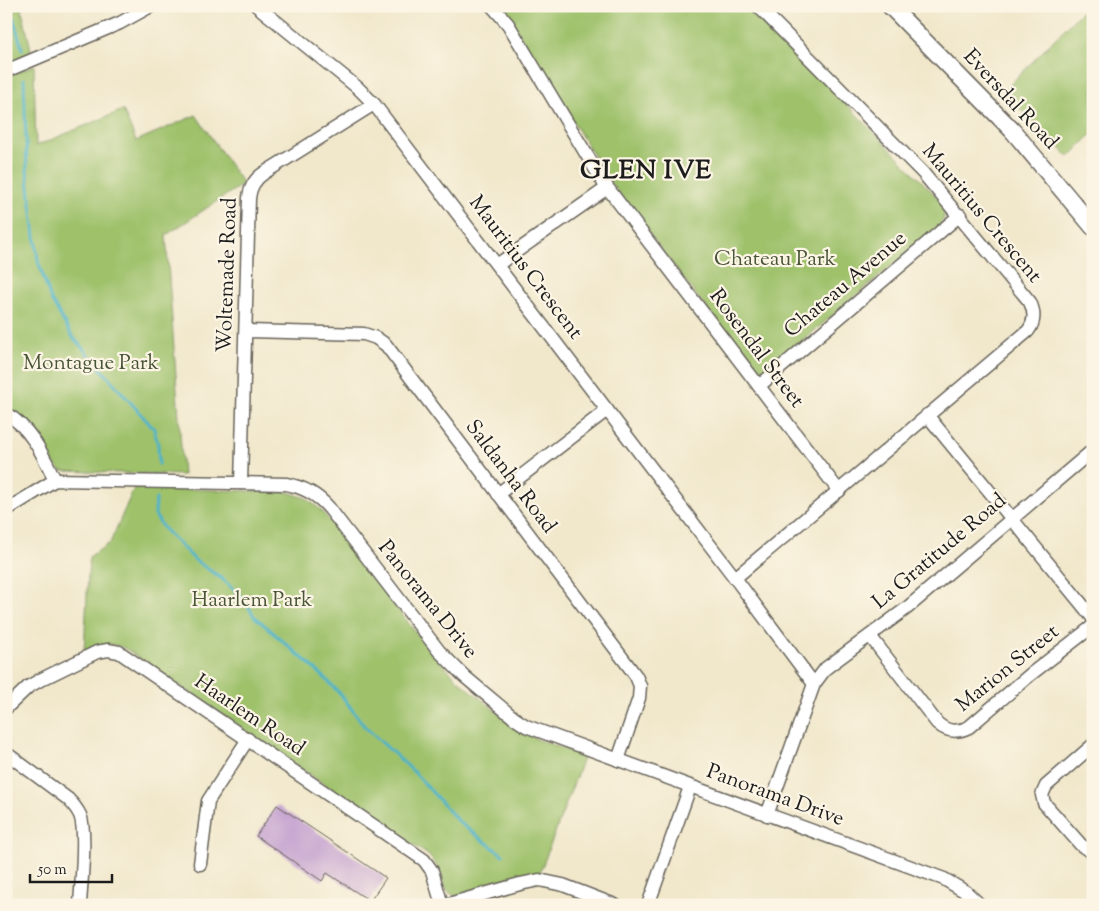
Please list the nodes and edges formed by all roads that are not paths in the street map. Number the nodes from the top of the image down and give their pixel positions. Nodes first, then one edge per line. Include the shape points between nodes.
1 (151, 6) edge
2 (257, 6) edge
3 (492, 6) edge
4 (758, 6) edge
5 (890, 6) edge
6 (6, 71) edge
7 (374, 104) junction
8 (607, 188) junction
9 (960, 216) junction
10 (1093, 227) edge
11 (497, 265) junction
12 (246, 331) junction
13 (759, 386) junction
14 (607, 410) junction
15 (6, 414) edge
16 (927, 415) junction
17 (1093, 450) edge
18 (56, 480) junction
19 (241, 483) junction
20 (839, 491) junction
21 (498, 494) junction
22 (6, 510) edge
23 (1012, 518) junction
24 (735, 578) junction
25 (1093, 618) edge
26 (1093, 626) edge
27 (870, 636) junction
28 (814, 684) junction
29 (6, 708) edge
30 (248, 739) junction
31 (1093, 745) edge
32 (6, 753) edge
33 (618, 760) junction
34 (690, 787) junction
35 (767, 814) junction
36 (1093, 849) edge
37 (200, 864) dead end
38 (80, 905) edge
39 (444, 905) edge
40 (615, 905) edge
41 (648, 905) edge
42 (980, 905) edge

1 - 6 street via 120,23
2 - 7 street, Mauritius Crescent
3 - 8 street, Rosendal Street via 508,24
4 - 9 street, Mauritius Crescent via 923,173
5 - 10 main road, Eversdal Road via 1012,130
7 - 11 street, Mauritius Crescent
7 - 12 street, Woltemade Road via 264,173 253,184 249,198
8 - 11 street
8 - 13 street, Rosendal Street
9 - 13 street, Chateau Avenue
9 - 16 street, Mauritius Crescent via 1030,302 1034,316 1028,331
11 - 14 street, Mauritius Crescent
12 - 19 street, Woltemade Road
12 - 21 street, Saldanha Road via 364,334 376,338 386,345
13 - 20 street, Rosendal Street
14 - 21 street
14 - 24 street, Mauritius Crescent
15 - 18 street via 25,429
16 - 20 street, Mauritius Crescent
16 - 23 street
17 - 23 street, La Gratitude Road
18 - 19 street, Panorama Drive
18 - 22 street
19 - 33 street, Panorama Drive via 293,486 319,498 434,645 464,676 526,726
20 - 24 street, Mauritius Crescent
21 - 33 street, Saldanha Road via 638,680 640,698
23 - 25 street
23 - 27 street, La Gratitude Road
24 - 28 street, Mauritius Crescent
26 - 27 street, Marion Street via 970,727 958,731 946,730 937,723
27 - 28 street, La Gratitude Road via 826,668
28 - 35 street
29 - 30 street, Haarlem Road via 40,680 97,652 114,650
30 - 37 street via 208,801
30 - 39 street, Haarlem Road via 424,860 432,871
31 - 36 street via 1046,786 1042,799 1081,845
32 - 38 street via 68,799 80,816 83,832
33 - 34 street, Panorama Drive
34 - 35 street, Panorama Drive
34 - 41 street
35 - 42 street, Panorama Drive via 944,879
39 - 40 street via 539,880 563,884

